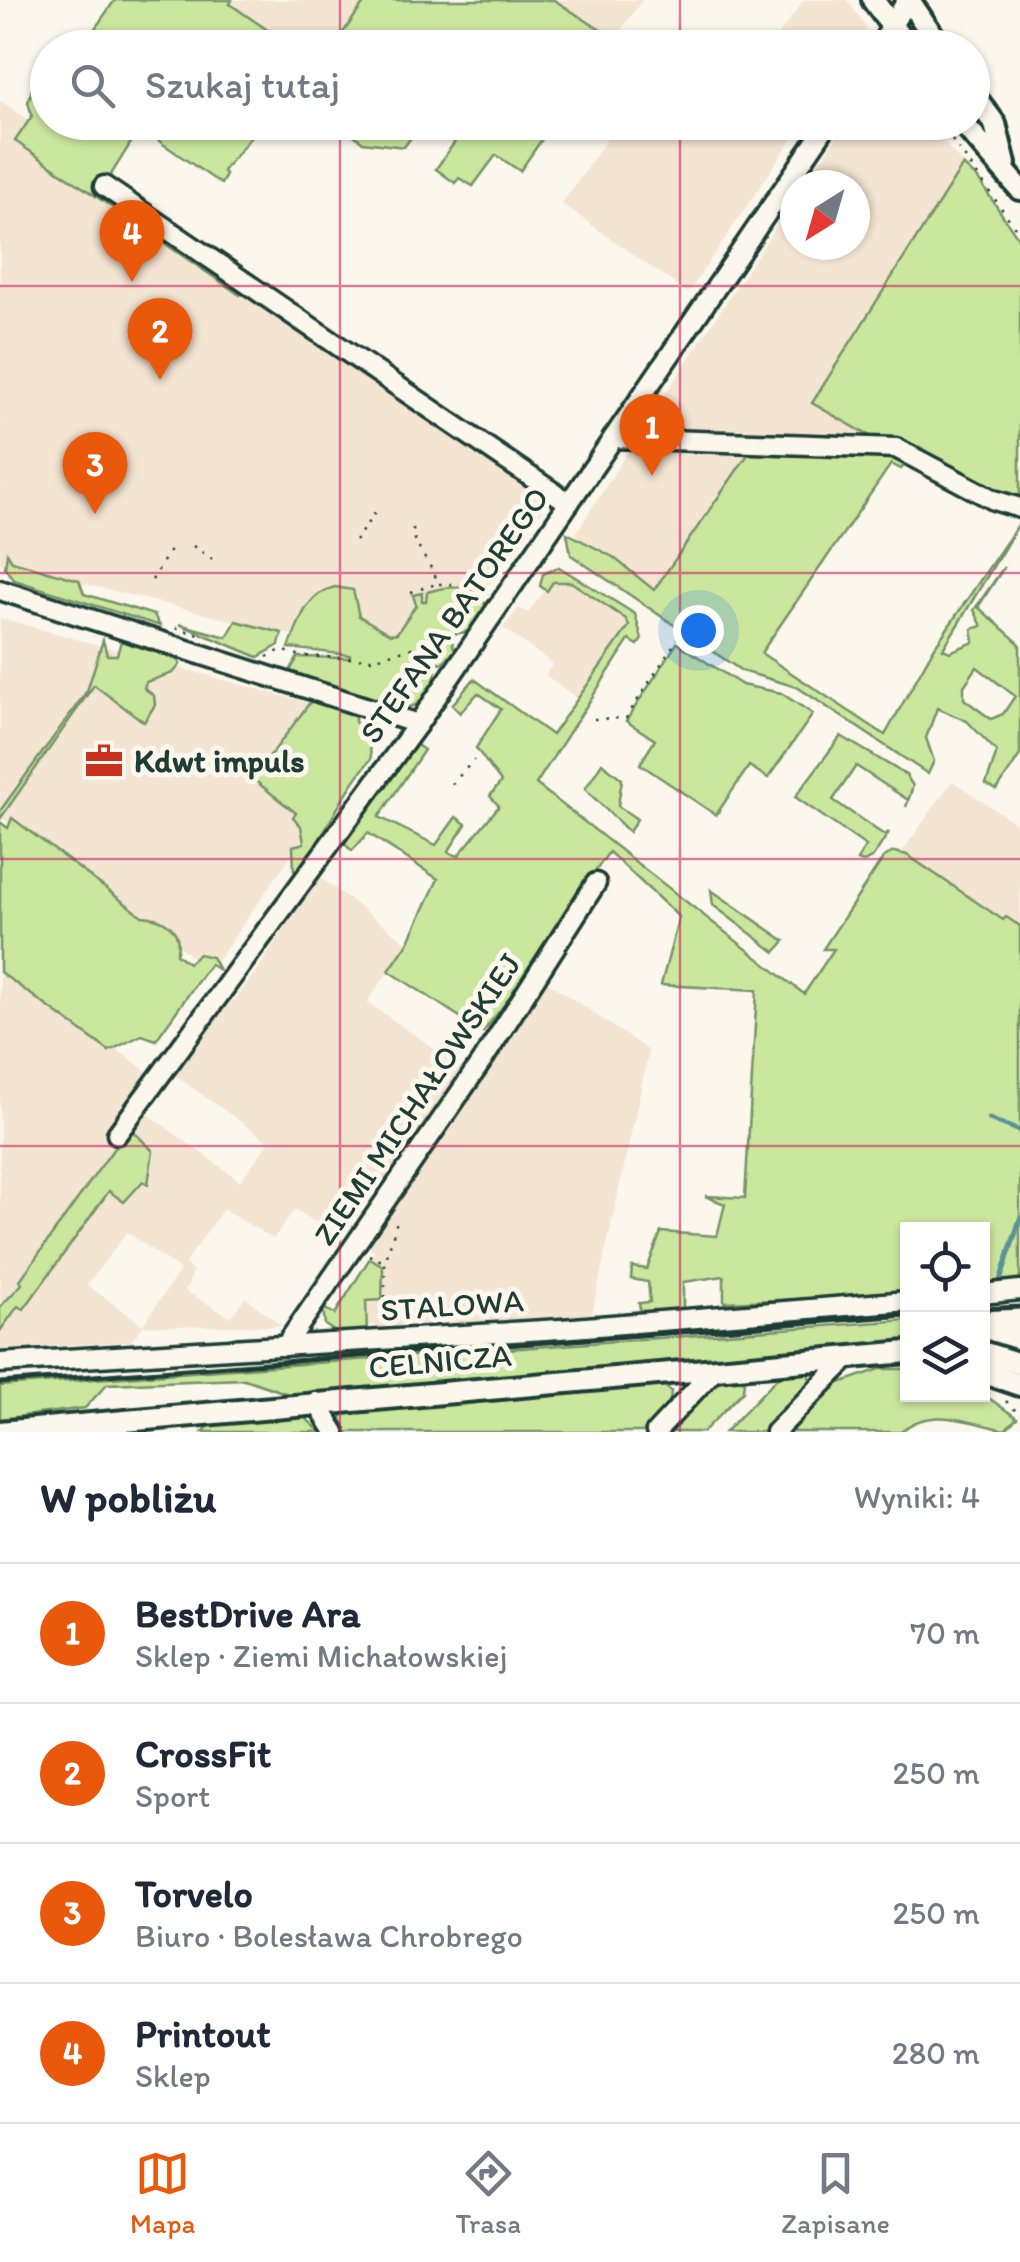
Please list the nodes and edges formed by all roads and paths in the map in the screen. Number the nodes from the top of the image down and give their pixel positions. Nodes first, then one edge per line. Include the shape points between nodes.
1 (873, 0) edge
2 (908, 0) edge
3 (892, 26) junction
4 (890, 30) edge
5 (895, 30) edge
6 (929, 30) edge
7 (990, 118) edge
8 (816, 140) edge
9 (962, 140) edge
10 (968, 140) edge
11 (1007, 171) junction
12 (104, 186) dead end
13 (1020, 189) edge
14 (1020, 234) edge
15 (613, 438) junction
16 (568, 503) junction
17 (378, 507) dead end
18 (1020, 508) edge
19 (413, 528) dead end
20 (355, 540) dead end
21 (193, 546) dead end
22 (172, 547) dead end
23 (212, 559) dead end
24 (152, 580) dead end
25 (438, 584) junction
26 (0, 590) edge
27 (411, 592) dead end
28 (500, 603) junction
29 (483, 628) junction
30 (168, 630) dead end
31 (680, 635) dead end
32 (214, 643) dead end
33 (260, 661) dead end
34 (594, 719) dead end
35 (418, 724) junction
36 (474, 760) dead end
37 (452, 784) dead end
38 (596, 883) dead end
39 (117, 1134) dead end
40 (397, 1221) dead end
41 (1020, 1290) edge
42 (990, 1293) edge
43 (900, 1302) edge
44 (385, 1308) dead end
45 (285, 1346) junction
46 (900, 1354) edge
47 (990, 1355) edge
48 (848, 1358) junction
49 (0, 1364) edge
50 (1020, 1364) edge
51 (716, 1369) junction
52 (990, 1375) edge
53 (1020, 1384) edge
54 (1001, 1396) dead end
55 (316, 1402) junction
56 (1020, 1415) edge
57 (0, 1432) edge
58 (335, 1432) edge
59 (656, 1432) edge
60 (775, 1432) edge

1 - 3 street
2 - 3 street
2 - 6 street
3 - 4 street
3 - 5 street
7 - 11 street
8 - 15 street, STEFANA BATOREGO
9 - 14 path
10 - 11 street
11 - 13 street
12 - 16 street
15 - 16 street, STEFANA BATOREGO
15 - 18 street via 896,448
16 - 28 street, STEFANA BATOREGO
17 - 20 path
19 - 25 path
21 - 23 path
22 - 24 path
25 - 27 path
25 - 28 path via 462,584
26 - 35 street
28 - 29 street, STEFANA BATOREGO
29 - 33 path via 372,658 281,650
29 - 35 street, STEFANA BATOREGO
30 - 32 path via 186,629
31 - 34 path via 626,718
35 - 39 street, STEFANA BATOREGO
36 - 37 path
38 - 45 street, ZIEMI MICHAŁOWSKIEJ
40 - 44 path via 385,1263
41 - 42 street
43 - 45 street, STALOWA
45 - 49 street, STALOWA
46 - 48 street, CELNICZA
47 - 50 street
48 - 51 street, CELNICZA
48 - 60 street
51 - 55 street, CELNICZA
51 - 59 street
52 - 53 street
54 - 56 path
55 - 57 street, CELNICZA
55 - 58 street

